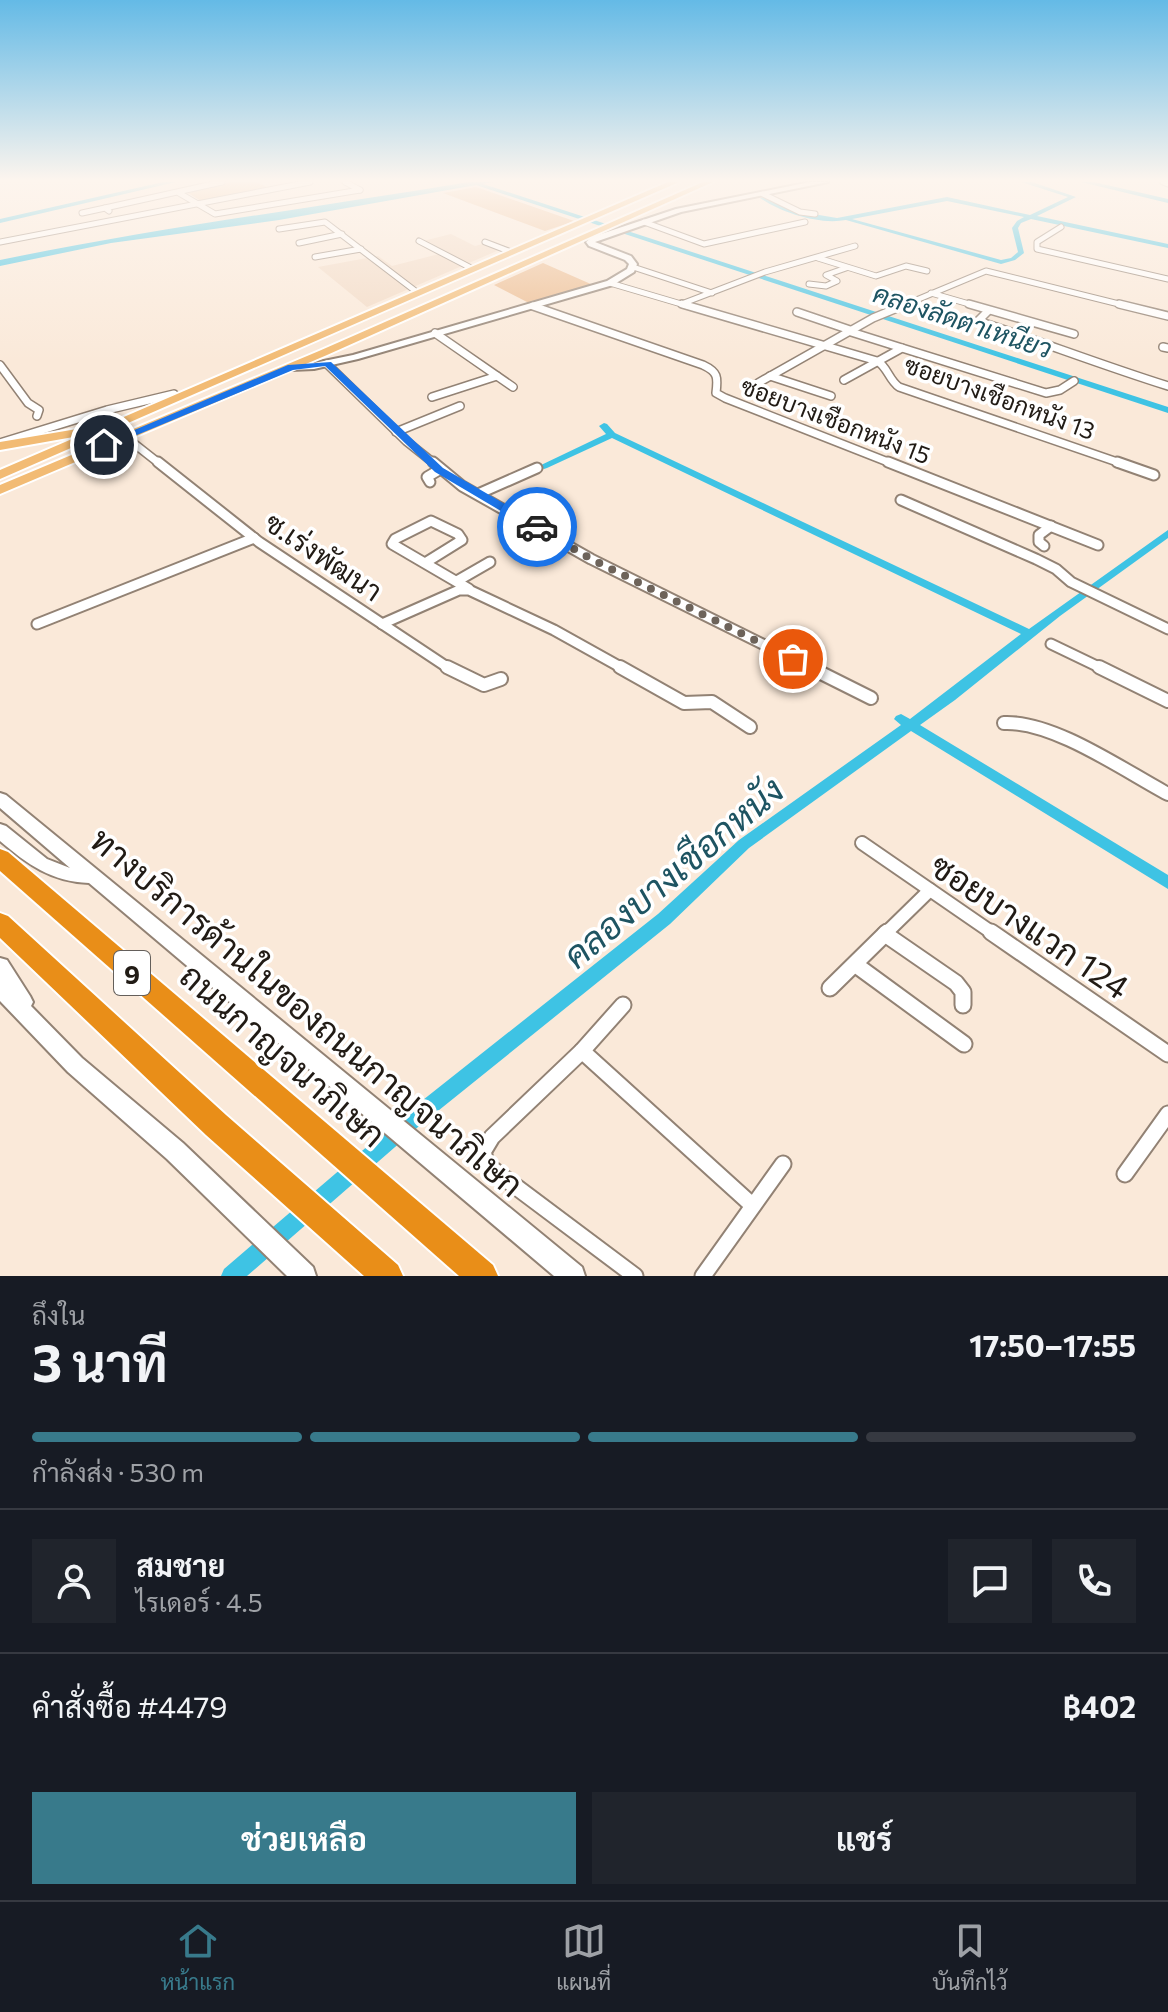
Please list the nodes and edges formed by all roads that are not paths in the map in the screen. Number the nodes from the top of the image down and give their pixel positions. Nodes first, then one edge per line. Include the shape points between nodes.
1 (306, 242) edge
2 (352, 242) edge
3 (420, 242) edge
4 (485, 242) dead end
5 (536, 242) edge
6 (572, 242) edge
7 (591, 242) edge
8 (1038, 242) edge
9 (299, 243) dead end
10 (855, 246) dead end
11 (361, 249) junction
12 (511, 252) junction
13 (315, 257) dead end
14 (816, 258) junction
15 (633, 267) junction
16 (848, 267) junction
17 (473, 269) junction
18 (927, 271) dead end
19 (1168, 279) edge
20 (610, 283) junction
21 (809, 284) dead end
22 (418, 293) junction
23 (712, 293) junction
24 (931, 293) junction
25 (682, 304) junction
26 (966, 304) junction
27 (533, 306) junction
28 (988, 311) junction
29 (797, 312) dead end
30 (1039, 314) dead end
31 (1168, 316) edge
32 (335, 330) junction
33 (849, 330) junction
34 (435, 333) junction
35 (1074, 334) dead end
36 (826, 344) junction
37 (902, 348) junction
38 (325, 358) junction
39 (877, 361) junction
40 (0, 365) edge
41 (277, 373) junction
42 (497, 376) junction
43 (770, 376) junction
44 (844, 380) dead end
45 (1074, 381) dead end
46 (758, 383) dead end
47 (1168, 386) edge
48 (513, 387) dead end
49 (451, 391) junction
50 (174, 394) junction
51 (831, 396) dead end
52 (432, 397) dead end
53 (107, 410) junction
54 (121, 416) junction
55 (100, 425) junction
56 (47, 428) junction
57 (396, 432) junction
58 (132, 442) junction
59 (0, 444) edge
60 (0, 468) edge
61 (537, 468) dead end
62 (439, 470) junction
63 (0, 475) edge
64 (1154, 475) dead end
65 (430, 482) dead end
66 (0, 490) edge
67 (478, 494) junction
68 (0, 499) edge
69 (901, 500) dead end
70 (1051, 526) junction
71 (254, 538) junction
72 (1098, 545) dead end
73 (1044, 546) dead end
74 (490, 562) dead end
75 (425, 563) junction
76 (457, 581) junction
77 (469, 590) junction
78 (37, 624) dead end
79 (382, 624) junction
80 (1168, 629) edge
81 (1051, 644) dead end
82 (501, 679) dead end
83 (871, 698) dead end
84 (1168, 701) edge
85 (1004, 723) dead end
86 (750, 727) dead end
87 (1168, 794) edge
88 (0, 799) edge
89 (0, 831) edge
90 (862, 843) dead end
91 (0, 858) edge
92 (90, 876) junction
93 (930, 890) junction
94 (0, 923) edge
95 (885, 934) junction
96 (856, 965) junction
97 (0, 966) edge
98 (0, 988) edge
99 (830, 988) dead end
100 (623, 1005) dead end
101 (963, 1005) dead end
102 (36, 1023) junction
103 (964, 1044) dead end
104 (582, 1051) junction
105 (1168, 1054) edge
106 (1168, 1114) edge
107 (783, 1164) dead end
108 (1125, 1174) dead end
109 (752, 1205) junction
110 (385, 1274) edge
111 (304, 1276) edge
112 (482, 1276) edge
113 (573, 1276) edge
114 (635, 1276) edge
115 (703, 1276) edge

1 - 9 street
2 - 11 street
3 - 17 street
4 - 12 street
5 - 12 main road
6 - 38 main road
7 - 15 street via 628,258
8 - 19 street via 1037,249
10 - 14 street
11 - 13 street
11 - 22 street
12 - 17 main road
14 - 16 street
14 - 23 street
15 - 20 street
15 - 23 street
16 - 18 street via 876,276 906,266
16 - 21 street via 827,273 837,281 830,285
17 - 22 main road
20 - 25 street, ซอยบางเชือกหนัง 13
20 - 27 street
22 - 32 main road
23 - 25 street
24 - 26 street
24 - 31 street via 994,271
24 - 33 street
25 - 36 street, ซอยบางเชือกหนัง 13
26 - 28 street
26 - 30 street
27 - 34 street
27 - 70 street, ซอยบางเชือกหนัง 15 via 703,365 715,371 716,393 725,398
28 - 35 street
28 - 47 street via 978,321
29 - 33 street
32 - 50 main road
32 - 63 main road
33 - 36 street
33 - 37 street
34 - 38 street via 339,360
34 - 42 street
36 - 39 street, ซอยบางเชือกหนัง 13
36 - 43 street
37 - 39 street
37 - 45 street via 1046,393
38 - 41 main road
38 - 57 street
39 - 44 street
39 - 64 street, ซอยบางเชือกหนัง 13 via 899,387
40 - 56 street
41 - 58 main road via 241,395
41 - 66 main road
42 - 48 street
42 - 49 street
43 - 46 street
43 - 51 street
49 - 52 street
49 - 57 street via 461,403
50 - 53 street
50 - 54 main road
53 - 54 street
53 - 56 street
54 - 55 main road
55 - 59 main road via 43,441
55 - 60 main road
56 - 59 street
57 - 62 street
58 - 68 main road
58 - 71 street, ซ.เร่งพัฒนา
61 - 67 street
62 - 65 street via 427,477
62 - 67 street
67 - 83 street via 591,559
69 - 80 street via 1050,565 1082,588
70 - 72 street, ซอยบางเชือกหนัง 15
70 - 73 street via 1039,535
71 - 78 street
71 - 79 street, ซ.เร่งพัฒนา
74 - 76 street
75 - 75 street via 458,543 462,537 428,520 391,542
75 - 76 street
76 - 77 street
77 - 79 street
77 - 86 street via 554,630 684,703 712,702
79 - 82 street, ซ.เร่งพัฒนา via 464,678 484,685
81 - 84 street
85 - 87 street via 1038,725
88 - 92 street, ทางบริการด้านในของถนนกาญจนาภิเษก
89 - 92 street via 50,870 66,877
90 - 93 street, ซอยบางแวก 124
91 - 112 highway, ถนนกาญจนาภิเษก / 9
92 - 113 street, ทางบริการด้านในของถนนกาญจนาภิเษก
93 - 95 street
93 - 105 street, ซอยบางแวก 124
94 - 110 highway, 9
95 - 96 street
95 - 101 street via 956,983
96 - 99 street
96 - 103 street
97 - 102 street
98 - 102 street
100 - 104 street
102 - 111 street
104 - 109 street
104 - 114 street via 492,1137 483,1152 487,1165
106 - 108 street
107 - 109 street
109 - 115 street

